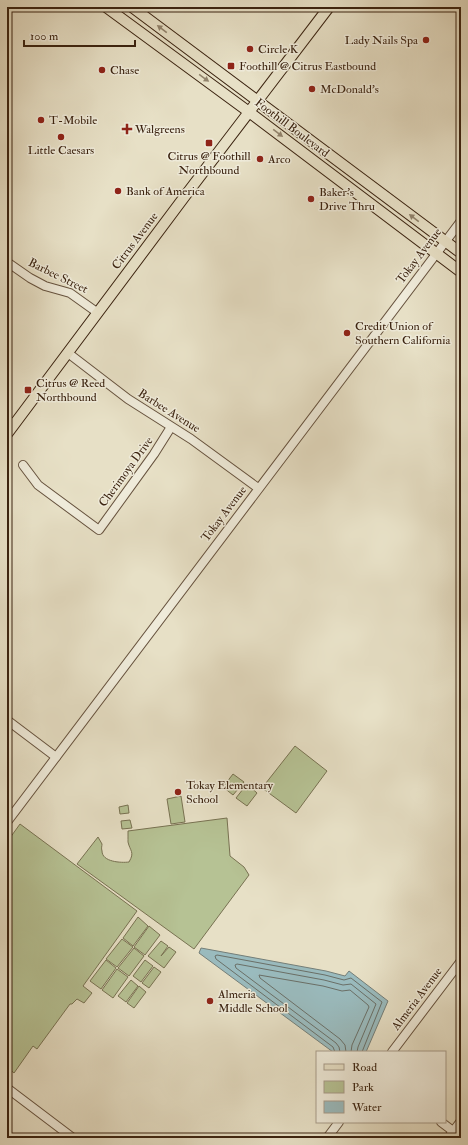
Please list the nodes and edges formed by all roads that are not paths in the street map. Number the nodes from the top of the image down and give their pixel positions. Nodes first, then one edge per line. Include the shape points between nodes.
1 (106, 7) edge
2 (132, 7) edge
3 (329, 7) edge
4 (258, 101) junction
5 (249, 112) junction
6 (461, 221) edge
7 (445, 241) junction
8 (436, 253) junction
9 (461, 253) edge
10 (7, 262) edge
11 (461, 272) edge
12 (98, 313) junction
13 (68, 353) junction
14 (11, 422) edge
15 (171, 427) junction
16 (7, 434) edge
17 (23, 465) dead end
18 (258, 488) junction
19 (7, 720) edge
20 (56, 758) junction
21 (7, 822) edge
22 (461, 961) edge
23 (393, 1051) edge
24 (7, 1088) edge
25 (461, 1121) edge
26 (337, 1123) edge
27 (442, 1123) edge
28 (451, 1135) edge
29 (73, 1138) edge
30 (326, 1138) edge

1 -> 5 main road, Foothill Boulevard
4 -> 2 main road, Foothill Boulevard
3 - 4 main road, Citrus Avenue
4 - 5 main road, Citrus Avenue
7 -> 4 main road, Foothill Boulevard
5 -> 8 main road, Foothill Boulevard
5 - 12 main road, Citrus Avenue
6 - 7 street, Tokay Avenue
7 - 8 street, Tokay Avenue
7 - 9 main road, Foothill Boulevard
8 - 11 main road, Foothill Boulevard
8 - 18 street, Tokay Avenue
10 - 12 street, Barbee Street via 46,286 70,293
12 - 13 main road, Citrus Avenue
13 - 14 main road, Citrus Avenue
13 - 15 street, Barbee Avenue via 128,399
14 - 16 main road, Citrus Avenue
15 - 17 street, Cherimoya Drive via 98,530 38,485
15 - 18 street, Barbee Avenue
18 - 20 street, Tokay Avenue
19 - 20 street
20 - 21 street, Tokay Avenue
22 - 23 street, Almeria Avenue
24 - 29 street
25 - 28 street
26 - 30 street
27 - 28 street

